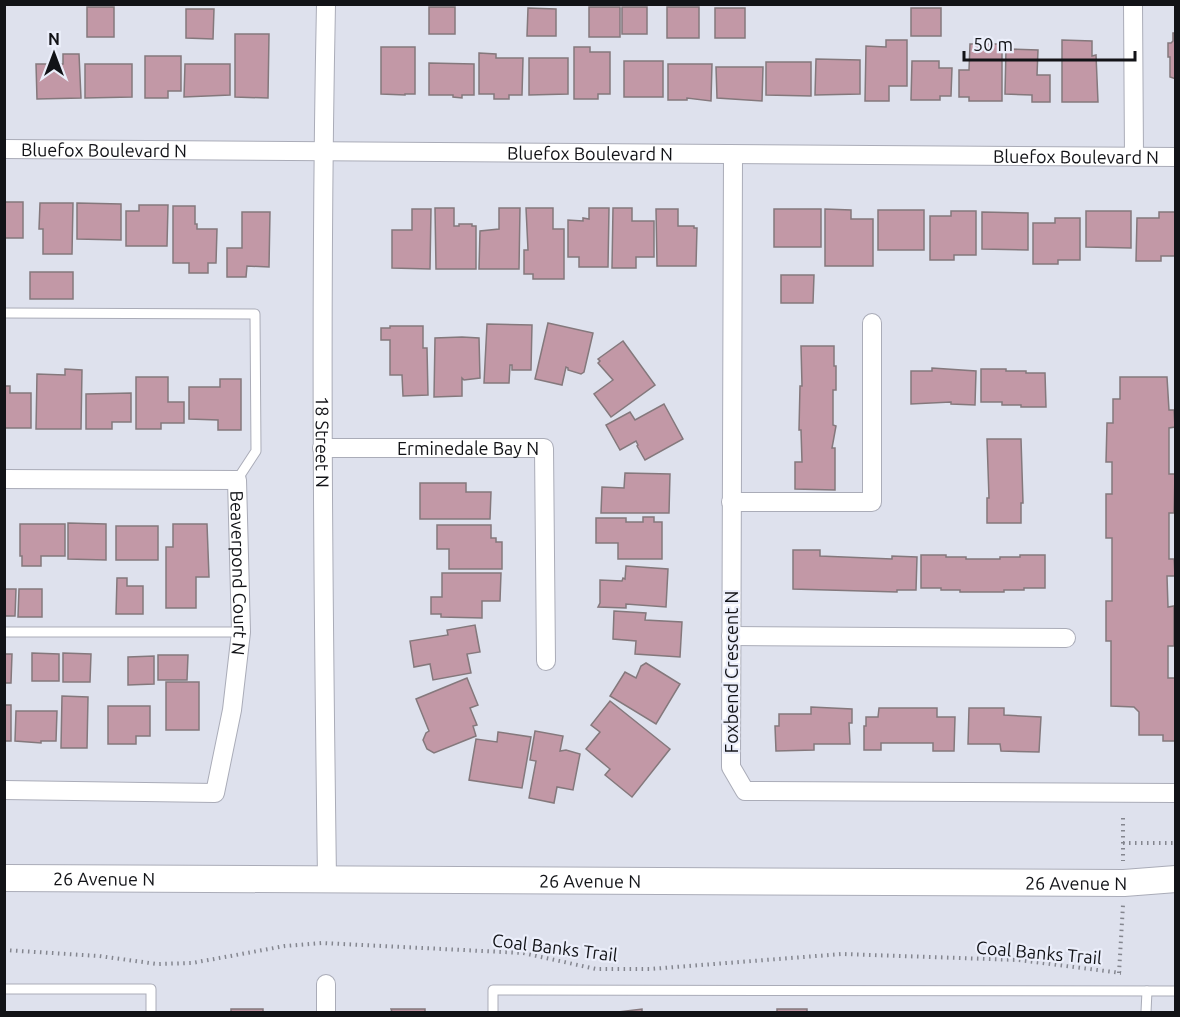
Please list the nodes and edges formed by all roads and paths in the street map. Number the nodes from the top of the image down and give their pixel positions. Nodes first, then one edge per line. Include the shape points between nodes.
1 (326, 4) edge
2 (1133, 4) edge
3 (4, 149) edge
4 (323, 152) junction
5 (733, 155) junction
6 (1134, 157) junction
7 (1176, 157) edge
8 (4, 313) edge
9 (872, 323) dead end
10 (322, 448) junction
11 (4, 479) edge
12 (237, 480) junction
13 (731, 502) junction
14 (4, 632) edge
15 (240, 632) junction
16 (731, 636) junction
17 (1066, 638) dead end
18 (546, 661) dead end
19 (4, 790) edge
20 (1176, 793) edge
21 (1123, 818) dead end
22 (1123, 843) junction
23 (1176, 843) edge
24 (1123, 863) dead end
25 (4, 878) edge
26 (327, 878) junction
27 (1176, 879) edge
28 (1124, 897) dead end
29 (4, 950) edge
30 (1119, 973) junction
31 (1130, 973) dead end
32 (326, 984) dead end
33 (4, 989) edge
34 (1146, 991) junction
35 (1176, 991) edge
36 (151, 1012) edge
37 (326, 1012) edge
38 (493, 1012) edge
39 (1146, 1012) edge

1 - 4 street, 18 Street N
2 - 6 street
3 - 4 street, Bluefox Boulevard N
4 - 5 street, Bluefox Boulevard N
4 - 10 street, 18 Street N
5 - 6 street, Bluefox Boulevard N
5 - 13 street, Foxbend Crescent N
6 - 7 street, Bluefox Boulevard N
8 - 12 lane via 255,314 256,451
9 - 13 street via 872,502
10 - 18 street, Erminedale Bay N via 544,448
10 - 26 street, 18 Street N
11 - 12 street, Beaverpond Court N
12 - 15 street, Beaverpond Court N
13 - 16 street, Foxbend Crescent N
14 - 15 lane
15 - 19 street, Beaverpond Court N via 232,710 215,793
16 - 17 street
16 - 20 street, Foxbend Crescent N via 731,768 745,791
21 - 22 path
22 - 23 path
22 - 24 path
25 - 26 main road, 26 Avenue N
26 - 27 main road, 26 Avenue N via 1112,883
28 - 30 path
29 - 30 path, Coal Banks Trail via 157,964 192,963 322,943 523,953 596,969 650,969 842,954 1018,960
30 - 31 path, Coal Banks Trail
32 - 37 street
33 - 36 lane via 151,989
34 - 35 lane
34 - 38 lane via 493,990
34 - 39 lane

